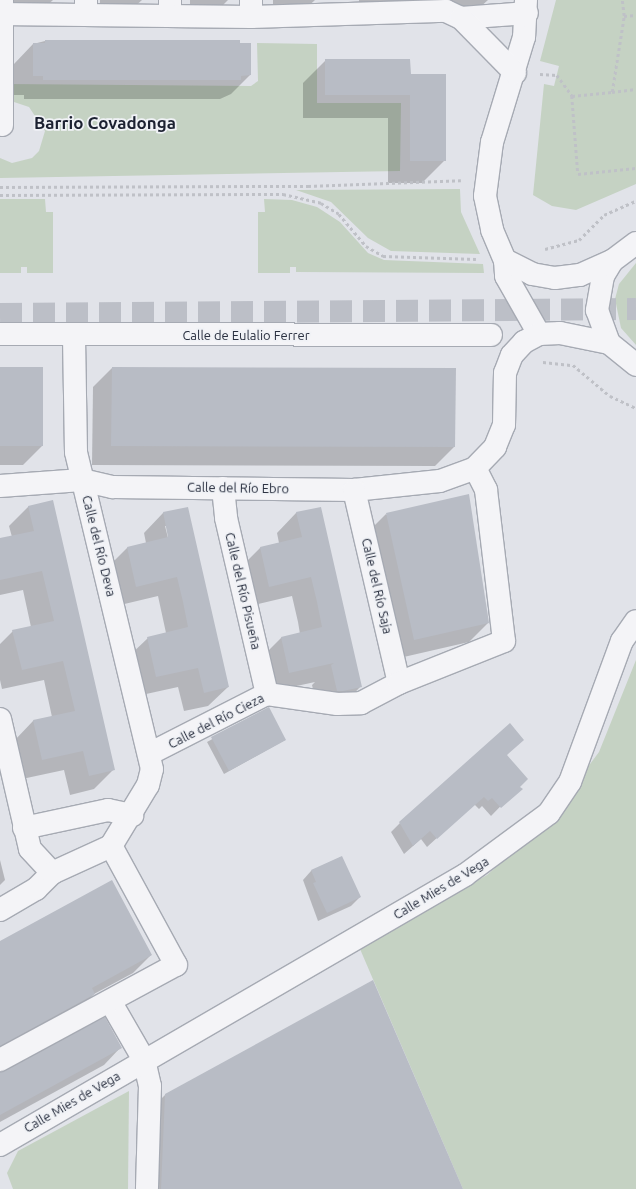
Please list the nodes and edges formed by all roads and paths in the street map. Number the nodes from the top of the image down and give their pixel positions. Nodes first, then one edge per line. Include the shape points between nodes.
1 (622, 0) edge
2 (527, 6) edge
3 (86, 7) edge
4 (170, 8) edge
5 (251, 8) edge
6 (339, 8) edge
7 (1, 9) edge
8 (451, 10) edge
9 (636, 15) edge
10 (624, 16) junction
11 (515, 73) junction
12 (636, 89) edge
13 (612, 92) junction
14 (572, 96) junction
15 (2, 125) dead end
16 (636, 168) edge
17 (486, 179) junction
18 (0, 187) edge
19 (0, 195) edge
20 (636, 201) edge
21 (636, 243) edge
22 (542, 248) dead end
23 (496, 260) junction
24 (612, 261) junction
25 (0, 334) edge
26 (74, 334) junction
27 (539, 334) junction
28 (491, 335) dead end
29 (609, 343) junction
30 (509, 363) junction
31 (636, 365) edge
32 (636, 408) edge
33 (475, 468) junction
34 (82, 480) junction
35 (0, 486) edge
36 (223, 488) junction
37 (354, 490) junction
38 (636, 621) edge
39 (399, 683) junction
40 (267, 694) junction
41 (0, 719) edge
42 (149, 754) junction
43 (132, 815) junction
44 (24, 828) junction
45 (111, 846) junction
46 (52, 873) junction
47 (0, 910) edge
48 (110, 1001) junction
49 (0, 1060) edge
50 (144, 1060) junction
51 (0, 1145) edge
52 (147, 1189) edge

1 - 10 path
2 - 8 street
2 - 11 street
3 - 4 street
3 - 7 street
4 - 5 street
5 - 6 street
6 - 8 street
7 - 15 street
8 - 11 street
9 - 10 path
10 - 13 path
11 - 14 path via 557,75
11 - 17 street via 500,112
12 - 13 path
13 - 14 path
14 - 16 path via 578,174
17 - 18 path via 308,186
17 - 23 street via 487,211
19 - 23 path via 282,194 321,203 339,214 366,246 383,256
20 - 22 path via 604,215 568,245
21 - 24 street
23 - 24 street via 532,274 555,278 580,275
23 - 27 street
24 - 29 street via 603,276 597,310
25 - 26 street, Calle de Eulalio Ferrer
26 - 28 street, Calle de Eulalio Ferrer
26 - 34 street, Calle del Río Deva via 76,452
27 - 29 street via 571,333
27 - 30 street, Calle del Río Ebro via 524,342
29 - 31 street
30 - 32 path via 573,364 610,396
30 - 33 street, Calle del Río Ebro via 505,373 500,437 486,459
33 - 37 street, Calle del Río Ebro via 440,481
33 - 39 street, Calle del Río Cieza via 486,490 504,640
34 - 35 street, Calle del Río Ebro
34 - 36 street, Calle del Río Ebro via 113,487
34 - 42 street, Calle del Río Deva
36 - 37 street, Calle del Río Ebro
36 - 40 street, Calle del Río Pisueña via 226,518
37 - 39 street, Calle del Río Saja
38 - 50 street, Calle Mies de Vega via 622,641 570,782 549,813 465,875
39 - 40 street, Calle del Río Cieza via 362,703 337,704
40 - 42 street, Calle del Río Cieza
41 - 44 street
42 - 43 street via 152,769 148,784
43 - 44 street via 108,810
43 - 45 street
44 - 46 street via 30,849
45 - 46 street
45 - 48 street via 176,965
46 - 47 street via 36,889
48 - 49 street
48 - 50 street
50 - 51 street, Calle Mies de Vega
50 - 52 street via 150,1086

